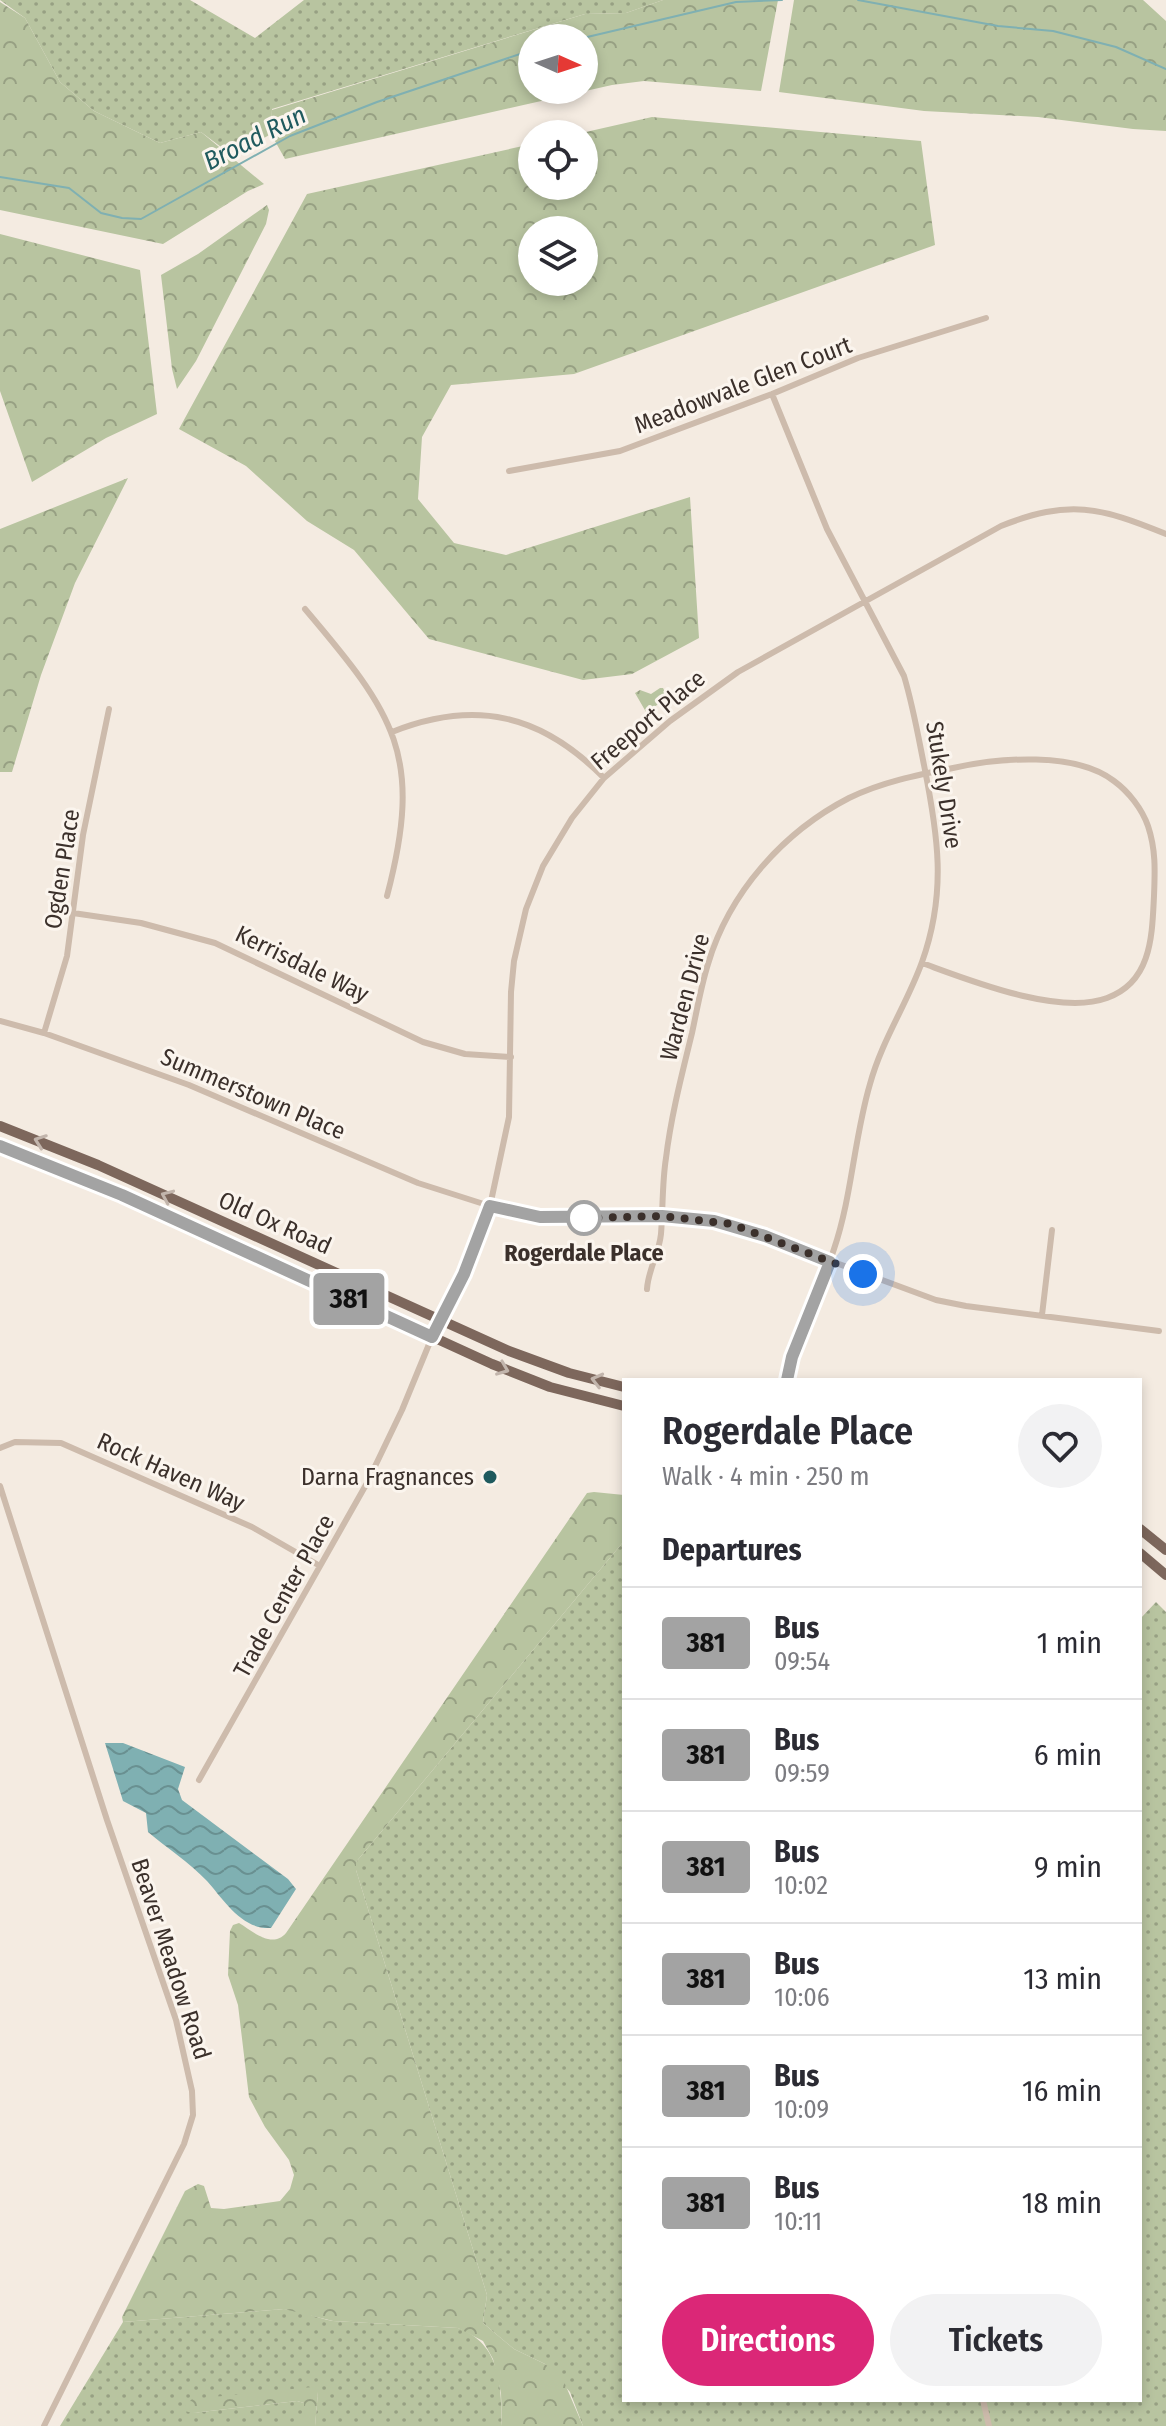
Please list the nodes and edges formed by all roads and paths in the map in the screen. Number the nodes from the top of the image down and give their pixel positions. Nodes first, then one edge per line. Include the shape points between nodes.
1 (986, 318) dead end
2 (772, 394) junction
3 (509, 471) dead end
4 (1166, 534) edge
5 (865, 600) junction
6 (305, 609) dead end
7 (109, 709) dead end
8 (392, 732) junction
9 (926, 773) junction
10 (604, 778) junction
11 (387, 896) dead end
12 (73, 913) junction
13 (922, 963) junction
14 (0, 1021) edge
15 (44, 1033) junction
16 (511, 1057) junction
17 (0, 1126) edge
18 (0, 1146) edge
19 (490, 1206) junction
20 (662, 1216) junction
21 (1052, 1230) dead end
22 (830, 1262) junction
23 (647, 1289) dead end
24 (1042, 1315) junction
25 (443, 1319) junction
26 (1159, 1331) dead end
27 (432, 1337) junction
28 (787, 1378) edge
29 (622, 1386) edge
30 (622, 1405) edge
31 (0, 1448) edge
32 (0, 1486) edge
33 (1142, 1531) edge
34 (1166, 1550) edge
35 (1142, 1555) edge
36 (320, 1566) junction
37 (1166, 1575) edge
38 (199, 1780) dead end
39 (983, 2402) edge
40 (44, 2426) edge
41 (989, 2426) edge

1 - 2 street, Meadowvale Glen Court via 858,358
2 - 3 street, Meadowvale Glen Court via 620,451
2 - 5 street, Stukely Drive via 810,493
4 - 5 street, Freeport Place via 1084,508 1031,514
5 - 9 street, Stukely Drive via 904,676
5 - 10 street, Freeport Place via 718,686
6 - 8 street via 358,675
7 - 12 street, Ogden Place
8 - 10 street via 452,715 510,720 557,738
8 - 11 street via 402,769 402,819
9 - 13 street, Stukely Drive via 939,880
9 - 13 street via 1032,760 1087,767 1112,779 1133,799 1147,823 1156,860 1149,953 1129,985 1109,998 1052,1000 990,988
9 - 20 street, Warden Drive via 858,794 817,818 771,856 736,901 708,962 670,1131
10 - 16 street, Freeport Place via 558,840 526,909 514,961
12 - 15 street, Ogden Place via 67,956
12 - 16 street, Kerrisdale Way via 141,923 215,943 408,1036 465,1054
13 - 22 street, Stukely Drive via 874,1070
14 - 15 street, Summerstown Place
15 - 19 street, Summerstown Place via 189,1085 418,1183
16 - 19 street, Freeport Place via 509,1117
25 -> 17 main road, Old Ox Road
18 - 27 main road, Old Ox Road via 122,1195
19 - 20 street via 540,1217
19 - 25 street, Freeport Place
20 - 22 street via 731,1224
20 - 23 street, Warden Drive
21 - 24 street
22 - 24 street via 936,1300
22 - 28 street, Stukely Drive
24 - 26 street
25 - 27 street, Freeport Place
29 -> 25 main road, Old Ox Road via 509,1351
27 -> 30 main road, Old Ox Road via 550,1387
27 - 36 street, Trade Center Place via 367,1483
31 - 36 street, Rock Haven Way via 15,1442 61,1443 252,1527
32 - 40 street, Beaver Meadow Road via 176,2020 192,2091 193,2115 184,2144
33 - 34 main road
35 - 37 main road
36 - 38 street, Trade Center Place
39 - 41 street

